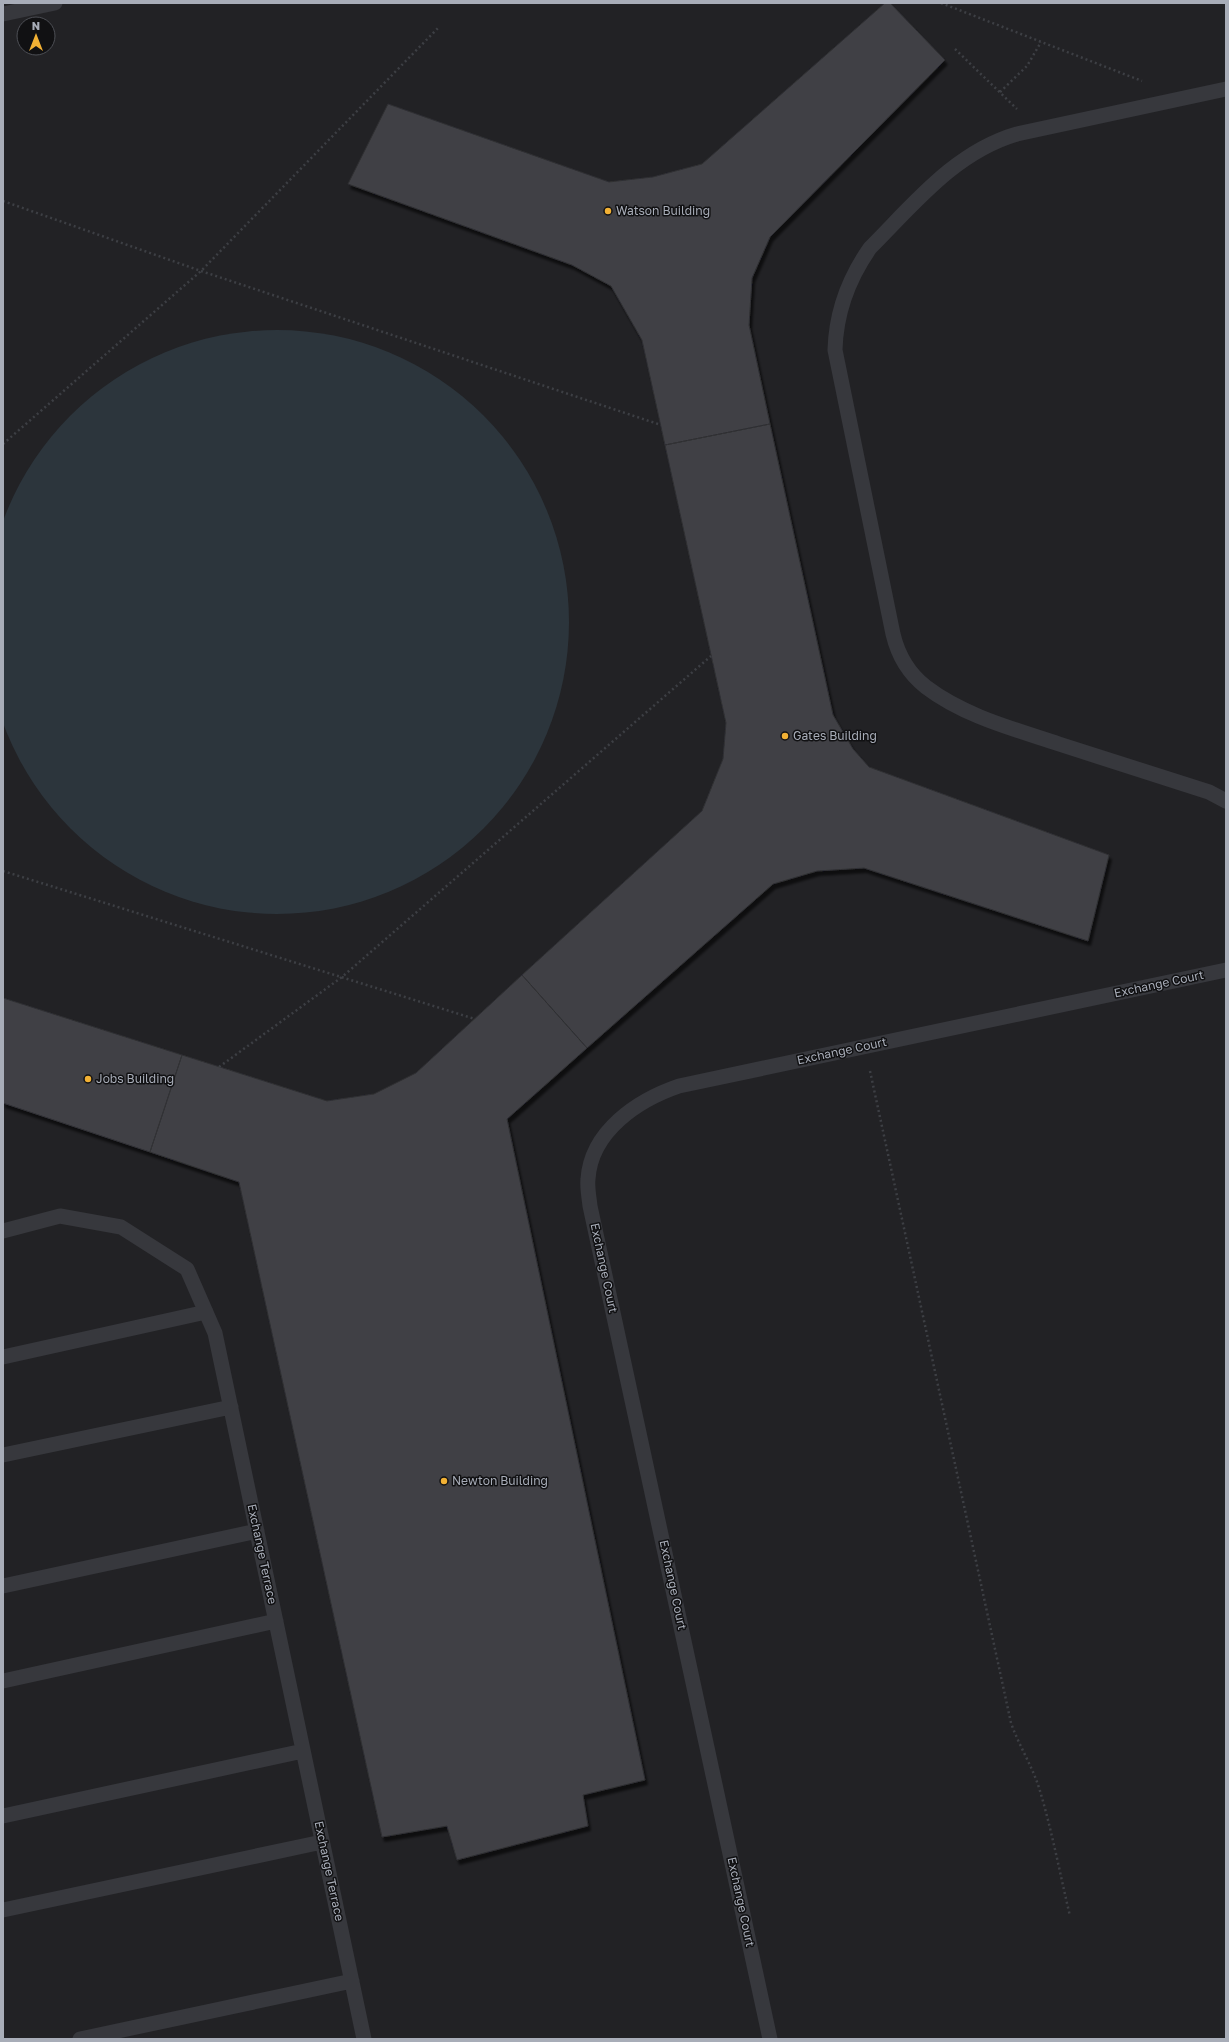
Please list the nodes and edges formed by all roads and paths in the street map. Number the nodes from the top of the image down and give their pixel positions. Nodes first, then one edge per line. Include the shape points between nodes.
1 (55, 3) edge
2 (941, 3) edge
3 (32, 6) edge
4 (3, 14) edge
5 (438, 28) dead end
6 (1041, 42) junction
7 (955, 49) dead end
8 (1226, 89) edge
9 (1000, 92) junction
10 (1184, 98) junction
11 (1037, 129) junction
12 (3, 201) edge
13 (201, 271) junction
14 (661, 425) dead end
15 (3, 444) edge
16 (711, 656) dead end
17 (1226, 801) edge
18 (3, 870) edge
19 (1226, 970) edge
20 (342, 977) junction
21 (475, 1019) dead end
22 (865, 1046) junction
23 (219, 1067) dead end
24 (3, 1231) edge
25 (206, 1312) junction
26 (3, 1357) edge
27 (231, 1407) junction
28 (3, 1455) edge
29 (257, 1530) junction
30 (3, 1586) edge
31 (276, 1621) junction
32 (3, 1681) edge
33 (303, 1751) junction
34 (3, 1816) edge
35 (322, 1842) junction
36 (3, 1910) edge
37 (1070, 1916) dead end
38 (352, 1981) junction
39 (80, 2039) edge
40 (364, 2039) edge
41 (770, 2039) edge

1 - 3 lane
2 - 6 path
3 - 4 lane
5 - 13 path
6 - 9 path via 1027,66
6 - 10 path
7 - 9 path
8 - 10 lane
9 - 11 path
10 - 11 lane
11 - 17 lane via 987,144 942,176 870,248 854,274 842,305 835,337 836,363 896,645 908,670 916,678 940,696 966,710 1000,724 1209,792
12 - 13 path
13 - 14 path
13 - 15 path
16 - 20 path
18 - 20 path
19 - 22 lane, Exchange Court
20 - 21 path
20 - 23 path
22 - 37 path via 1008,1710 1016,1738 1032,1767 1040,1792
22 - 41 lane, Exchange Court via 697,1082 662,1092 629,1111 608,1132 593,1154 588,1180 597,1239
24 - 25 lane, Exchange Terrace via 60,1216 121,1227 187,1269
25 - 26 lane
25 - 27 lane, Exchange Terrace via 215,1333
27 - 28 lane
27 - 29 lane, Exchange Terrace
29 - 30 lane
29 - 31 lane, Exchange Terrace
31 - 32 lane
31 - 33 lane, Exchange Terrace
33 - 34 lane
33 - 35 lane, Exchange Terrace
35 - 36 lane
35 - 38 lane, Exchange Terrace
38 - 39 lane
38 - 40 lane, Exchange Terrace

